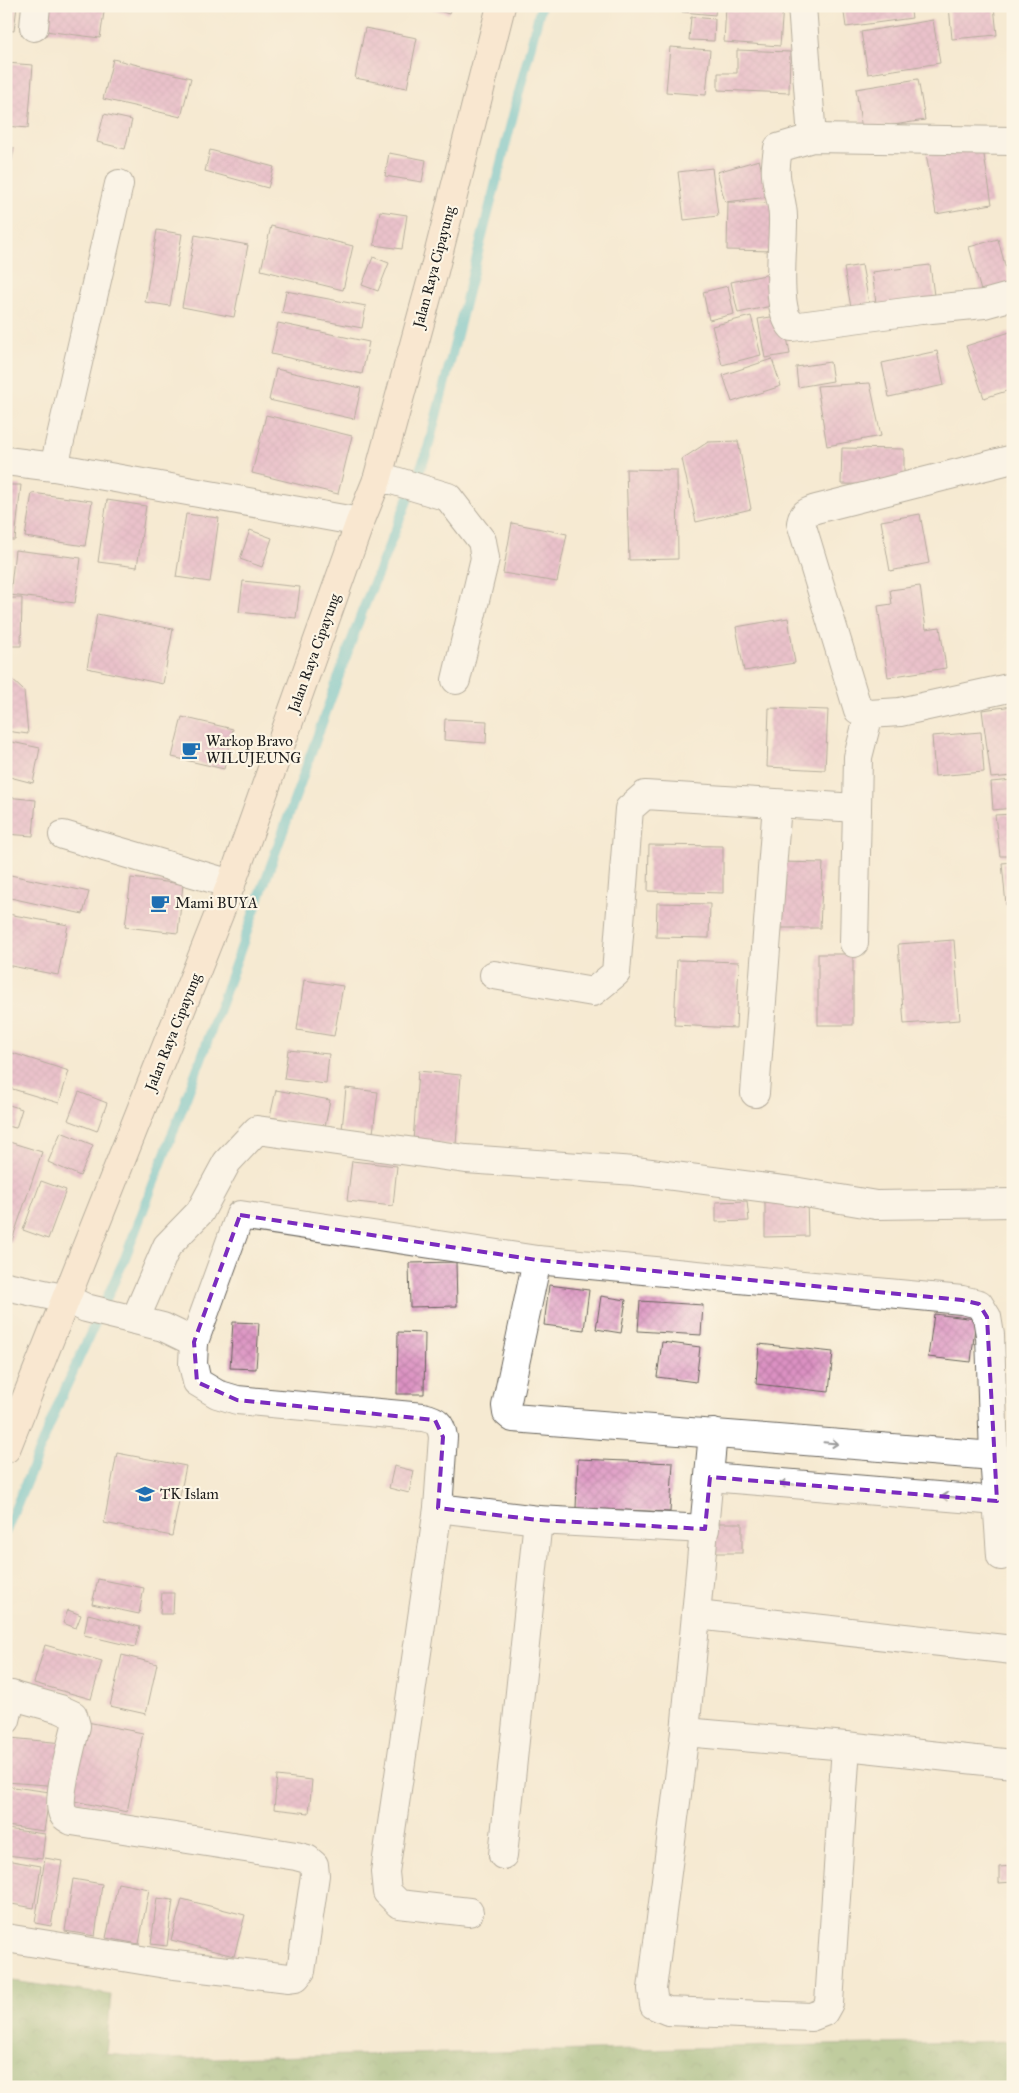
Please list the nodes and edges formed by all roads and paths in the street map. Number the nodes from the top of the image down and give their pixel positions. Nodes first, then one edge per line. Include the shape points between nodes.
1 (501, 6) edge
2 (802, 6) edge
3 (812, 138) junction
4 (1013, 141) edge
5 (119, 184) dead end
6 (1013, 296) edge
7 (1013, 459) edge
8 (6, 460) edge
9 (54, 467) junction
10 (385, 480) junction
11 (360, 522) junction
12 (456, 680) dead end
13 (1013, 687) edge
14 (870, 714) junction
15 (778, 804) junction
16 (856, 808) junction
17 (63, 835) dead end
18 (231, 884) junction
19 (854, 943) dead end
20 (494, 975) dead end
21 (755, 1093) dead end
22 (1013, 1203) edge
23 (537, 1260) junction
24 (6, 1286) edge
25 (77, 1304) junction
26 (136, 1320) junction
27 (194, 1342) junction
28 (713, 1433) junction
29 (6, 1449) edge
30 (994, 1456) junction
31 (710, 1477) junction
32 (997, 1501) junction
33 (438, 1508) junction
34 (538, 1520) junction
35 (704, 1529) junction
36 (1001, 1556) dead end
37 (697, 1615) junction
38 (1013, 1650) edge
39 (8, 1703) edge
40 (685, 1732) junction
41 (846, 1746) junction
42 (1013, 1764) edge
43 (503, 1855) dead end
44 (468, 1912) dead end
45 (6, 1938) edge

1 - 10 main road, Jalan Raya Cipayung via 432,275
2 - 3 street
3 - 4 street
3 - 6 street via 778,148 776,174 784,215 781,265 784,310 792,327 984,304
5 - 9 street
7 - 14 street via 816,509 802,516 801,523 858,710
8 - 9 street
9 - 11 street
10 - 11 main road, Jalan Raya Cipayung
10 - 12 street via 448,497 482,541 485,558
11 - 18 main road, Jalan Raya Cipayung
13 - 14 street via 900,712
14 - 16 street via 858,757
15 - 16 street
15 - 20 street via 645,795 629,809 616,972 593,992
15 - 21 street
16 - 19 street
17 - 18 street
18 - 25 main road, Jalan Raya Cipayung
22 - 26 street via 876,1205 635,1171 466,1159 257,1130 227,1162 200,1212 168,1246
23 - 27 street via 240,1215
23 - 28 street via 507,1413 513,1418
23 - 30 street via 979,1304 987,1317 990,1335
24 - 25 street
25 - 26 street
25 - 29 main road, Jalan Raya Cipayung
26 - 27 street via 163,1327
27 - 33 street via 193,1364 197,1382 217,1394 245,1401 435,1420 442,1426 444,1437
28 -> 30 street
28 - 31 street
30 - 32 street
32 -> 31 street
31 - 35 street
32 - 36 street
33 - 34 street
33 - 44 street via 385,1872 387,1892 399,1904
34 - 35 street
34 - 43 street
35 - 37 street
37 - 38 street
37 - 40 street
39 - 45 street via 60,1709 73,1715 76,1726 61,1809 64,1816 72,1821 296,1856 308,1859 314,1865 315,1875 301,1971 296,1977 166,1964
40 - 41 street
40 - 41 street via 652,1989 654,2005 668,2011 811,2017 824,2012 829,2003
41 - 42 street

